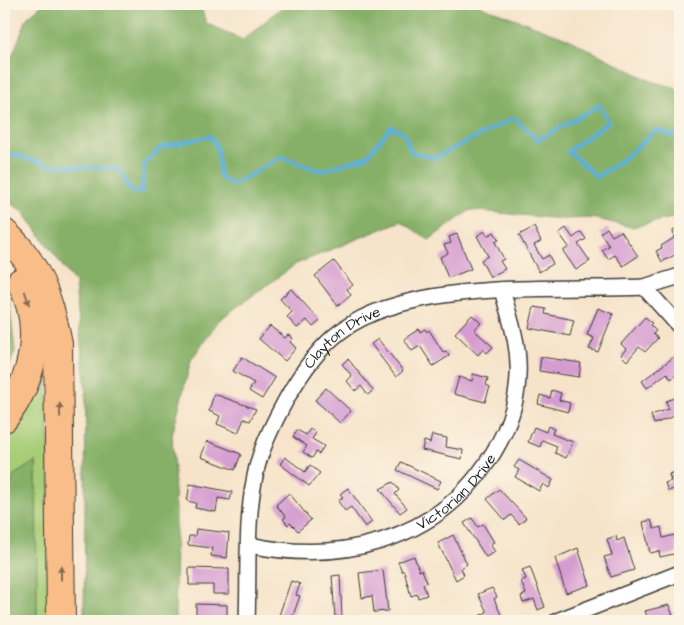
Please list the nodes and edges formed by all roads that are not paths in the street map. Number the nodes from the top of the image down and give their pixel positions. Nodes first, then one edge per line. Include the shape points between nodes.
1 (4, 233) edge
2 (4, 256) edge
3 (680, 276) edge
4 (644, 287) junction
5 (502, 290) junction
6 (680, 327) edge
7 (4, 418) edge
8 (250, 545) junction
9 (680, 574) edge
10 (61, 621) edge
11 (247, 621) edge
12 (557, 621) edge

10 -> 1 highway via 58,344 50,308 39,280 27,258
2 -> 7 highway via 23,286 34,332 27,379
3 - 4 street, Clayton Drive
4 - 5 street, Clayton Drive
4 - 6 street
5 - 8 street, Clayton Drive via 426,299 379,311 343,330 321,349 292,390 264,446 254,486
5 - 8 street, Victorian Drive via 518,354 515,401 500,442 461,494 416,527 377,543 300,553
8 - 11 street, Clayton Drive
9 - 12 street

